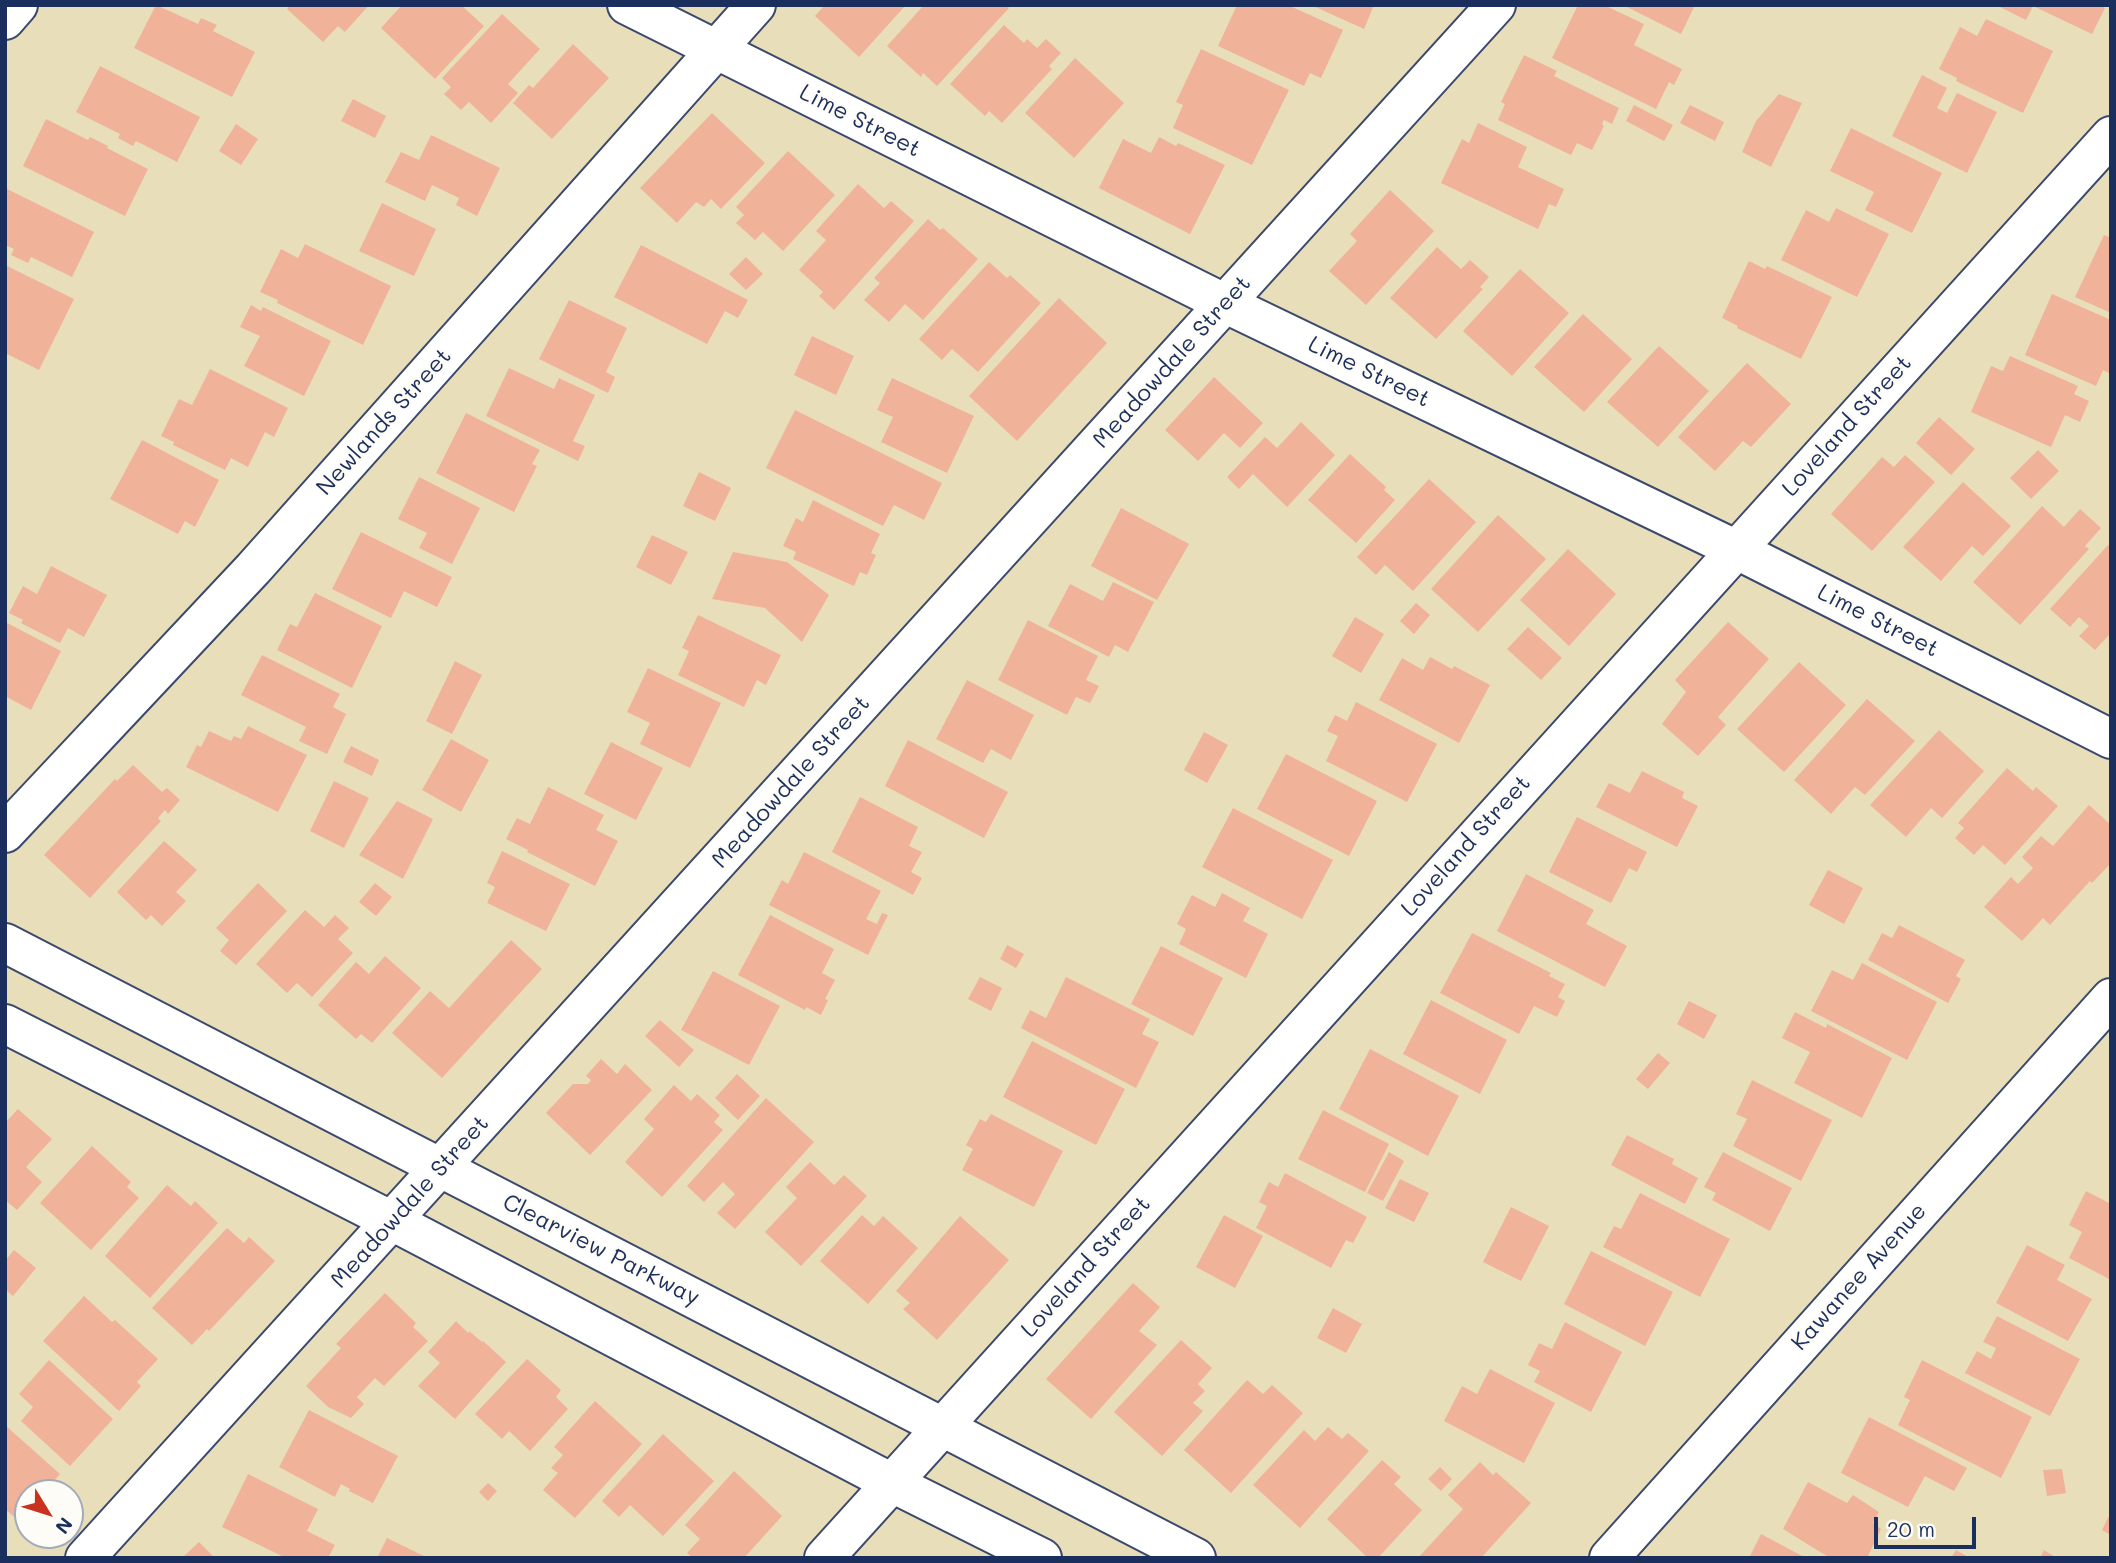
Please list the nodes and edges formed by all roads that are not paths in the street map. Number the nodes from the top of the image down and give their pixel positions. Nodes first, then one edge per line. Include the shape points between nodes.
1 (18, 5) edge
2 (626, 5) edge
3 (756, 5) edge
4 (1496, 5) edge
5 (5, 20) edge
6 (717, 49) junction
7 (2111, 136) edge
8 (1226, 304) junction
9 (1735, 549) junction
10 (2111, 739) edge
11 (5, 834) edge
12 (5, 943) edge
13 (2111, 998) edge
14 (5, 1024) edge
15 (440, 1167) junction
16 (392, 1221) junction
17 (942, 1427) junction
18 (892, 1483) junction
19 (85, 1558) edge
20 (824, 1558) edge
21 (1042, 1558) edge
22 (1196, 1558) edge
23 (1609, 1558) edge

1 - 5 street
2 - 6 street, Lime Street
3 - 6 street, Newlands Street
4 - 8 street, Meadowdale Street
6 - 8 street, Lime Street
6 - 11 street, Newlands Street via 253,569
7 - 9 street, Loveland Street
8 - 9 street, Lime Street
8 - 15 street, Meadowdale Street
9 - 10 street, Lime Street
9 - 17 street, Loveland Street
12 - 15 street, Clearview Parkway
13 - 23 street, Kawanee Avenue
14 - 16 street
15 - 16 street, Meadowdale Street
15 - 17 street, Clearview Parkway
16 - 18 street
16 - 19 street, Meadowdale Street
17 - 18 street, Loveland Street
17 - 22 street, Clearview Parkway
18 - 20 street, Loveland Street
18 - 21 street

